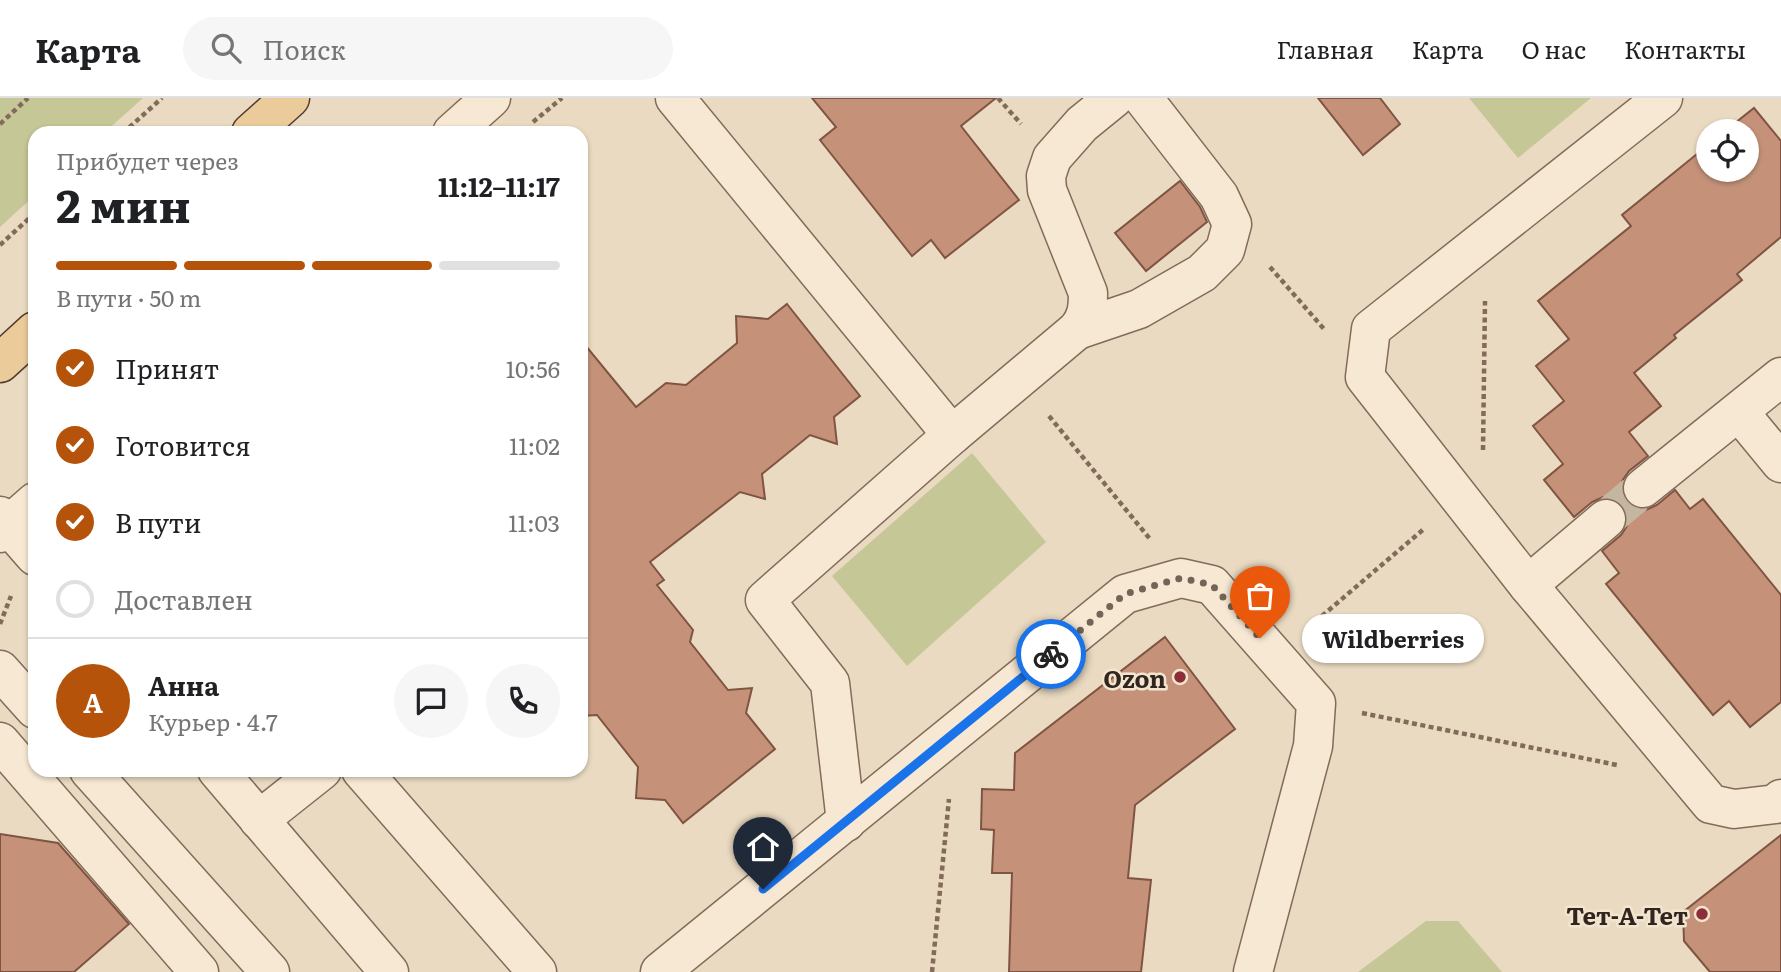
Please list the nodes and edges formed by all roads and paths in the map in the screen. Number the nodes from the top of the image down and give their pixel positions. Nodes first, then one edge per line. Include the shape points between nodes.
1 (28, 98) edge
2 (162, 98) edge
3 (289, 98) edge
4 (491, 98) edge
5 (562, 98) edge
6 (674, 98) edge
7 (1114, 98) edge
8 (1143, 98) edge
9 (1663, 98) edge
10 (0, 124) edge
11 (530, 124) dead end
12 (131, 126) edge
13 (259, 126) edge
14 (460, 126) edge
15 (28, 219) edge
16 (1232, 225) junction
17 (1486, 237) junction
18 (0, 245) edge
19 (1077, 330) junction
20 (28, 337) edge
21 (0, 363) edge
22 (1365, 377) junction
23 (1781, 377) edge
24 (1019, 379) junction
25 (1739, 412) junction
26 (952, 435) junction
27 (1781, 463) edge
28 (1643, 488) tunnel mouth
29 (1471, 512) junction
30 (11, 519) edge
31 (1606, 519) tunnel mouth
32 (28, 545) edge
33 (1181, 578) junction
34 (1528, 585) junction
35 (1276, 656) junction
36 (0, 670) edge
37 (28, 701) edge
38 (1316, 703) junction
39 (955, 732) junction
40 (0, 742) edge
41 (28, 774) edge
42 (30, 777) edge
43 (95, 777) edge
44 (223, 777) edge
45 (313, 777) edge
46 (367, 777) edge
47 (1692, 781) junction
48 (1781, 799) edge
49 (259, 820) junction
50 (846, 822) junction
51 (199, 972) edge
52 (270, 972) edge
53 (389, 972) edge
54 (537, 972) edge
55 (660, 972) edge
56 (932, 972) edge
57 (1253, 972) edge

1 - 10 path
2 - 12 path
3 - 13 main road
4 - 14 lane
5 - 11 path
6 - 26 lane
7 - 19 lane via 1082,124 1052,158 1046,176 1047,190 1088,293 1088,309
8 - 16 lane via 1219,196
9 - 17 lane
15 - 18 path
16 - 19 lane via 1225,250 1202,273 1139,309
16 - 22 path
17 - 22 lane via 1371,329
17 - 29 path
19 - 24 lane
20 - 21 main road
22 - 29 lane
23 - 25 lane
24 - 26 lane
24 - 33 path
25 - 27 lane
25 - 28 lane
26 - 50 lane via 765,600 830,683
29 - 34 lane
29 - 35 path
30 - 32 lane
31 - 34 lane
33 - 35 lane via 1212,585
33 - 39 lane via 1125,594
34 - 47 lane
35 - 38 lane
36 - 37 lane
38 - 47 path
38 - 57 lane via 1313,746
39 - 50 lane
39 - 56 path
40 - 41 lane
42 - 51 lane
43 - 52 lane
44 - 49 lane
45 - 49 lane
46 - 54 lane
47 - 48 lane via 1711,804 1734,809 1776,804
49 - 53 lane
50 - 55 lane

